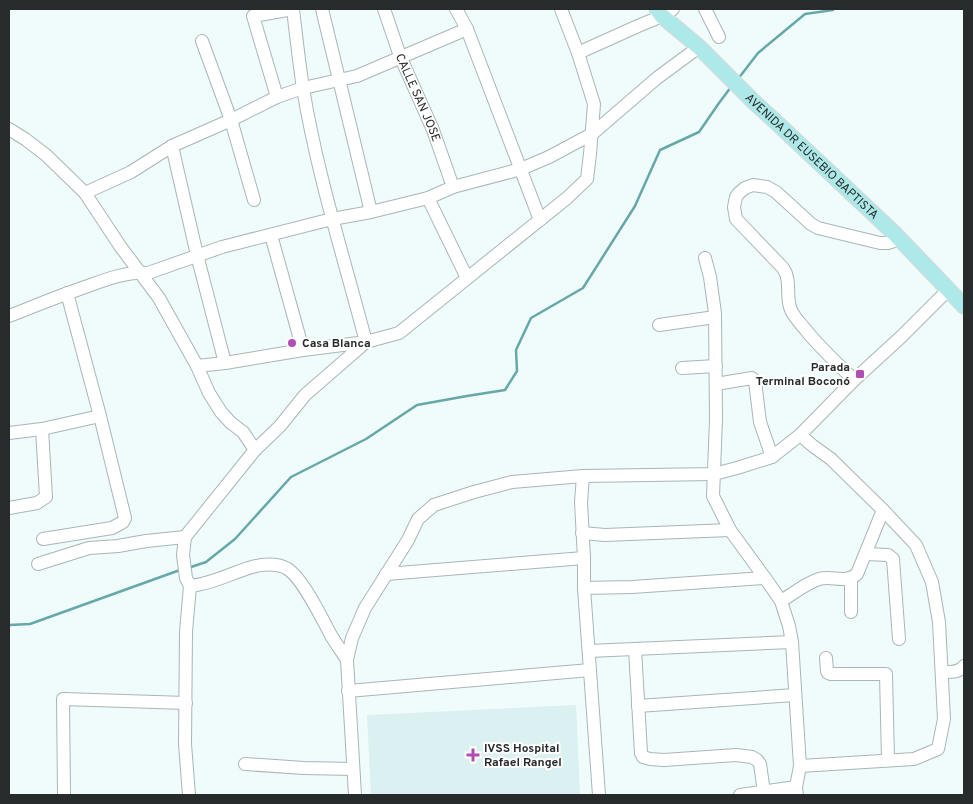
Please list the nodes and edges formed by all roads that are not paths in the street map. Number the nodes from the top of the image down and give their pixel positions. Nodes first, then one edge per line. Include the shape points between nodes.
1 (293, 9) edge
2 (322, 9) edge
3 (384, 9) edge
4 (456, 9) edge
5 (561, 9) edge
6 (705, 9) edge
7 (664, 11) edge
8 (467, 29) junction
9 (719, 37) dead end
10 (202, 41) dead end
11 (699, 47) junction
12 (578, 53) junction
13 (400, 56) junction
14 (339, 79) junction
15 (303, 88) junction
16 (277, 97) junction
17 (231, 120) junction
18 (9, 129) edge
19 (592, 134) junction
20 (172, 146) junction
21 (521, 169) junction
22 (453, 187) junction
23 (85, 193) junction
24 (428, 198) junction
25 (254, 200) dead end
26 (371, 212) junction
27 (332, 219) junction
28 (540, 220) junction
29 (271, 235) junction
30 (900, 240) junction
31 (197, 255) junction
32 (705, 258) dead end
33 (139, 272) junction
34 (467, 278) junction
35 (948, 290) junction
36 (67, 293) junction
37 (964, 306) edge
38 (9, 316) edge
39 (715, 317) junction
40 (659, 325) dead end
41 (366, 342) junction
42 (303, 350) junction
43 (225, 363) junction
44 (197, 366) junction
45 (716, 366) junction
46 (682, 368) dead end
47 (854, 380) junction
48 (716, 384) junction
49 (100, 416) junction
50 (42, 429) junction
51 (9, 433) edge
52 (800, 435) junction
53 (255, 450) junction
54 (772, 457) junction
55 (714, 474) junction
56 (583, 476) junction
57 (9, 508) edge
58 (883, 510) junction
59 (730, 530) junction
60 (95, 531) junction
61 (582, 533) junction
62 (185, 537) junction
63 (43, 540) dead end
64 (100, 547) junction
65 (866, 554) junction
66 (584, 558) junction
67 (38, 564) dead end
68 (386, 574) junction
69 (765, 578) junction
70 (851, 578) junction
71 (188, 582) junction
72 (584, 588) junction
73 (781, 601) junction
74 (851, 612) dead end
75 (899, 639) dead end
76 (792, 642) junction
77 (635, 649) junction
78 (589, 651) junction
79 (826, 658) dead end
80 (347, 660) junction
81 (964, 666) edge
82 (590, 670) junction
83 (942, 672) junction
84 (348, 691) junction
85 (795, 695) junction
86 (186, 703) junction
87 (638, 706) junction
88 (888, 760) junction
89 (245, 764) dead end
90 (800, 766) junction
91 (353, 769) junction
92 (796, 791) edge
93 (764, 792) junction
94 (64, 795) edge
95 (190, 795) edge
96 (355, 795) edge
97 (599, 795) edge
98 (740, 795) edge

1 - 15 street
1 - 16 street via 253,16
2 - 14 street
3 - 13 street, CALLE SAN JOSE
4 - 8 street
5 - 12 street
6 - 9 street
7 - 11 main road, AVENIDA DR EUSEBIO BAPTISTA
7 - 12 street
8 - 13 street
8 - 21 street
10 - 17 street
11 - 19 street
11 - 30 main road, AVENIDA DR EUSEBIO BAPTISTA
12 - 19 street via 594,104
13 - 14 street via 356,76
13 - 22 street, CALLE SAN JOSE via 434,130
14 - 15 street
14 - 26 street
15 - 16 street
15 - 27 street
16 - 17 street
17 - 20 street
17 - 25 street
18 - 23 street via 26,138
19 - 21 street
19 - 28 street via 587,179
20 - 23 street via 132,172
20 - 31 street
21 - 22 street
21 - 28 street
22 - 24 street
23 - 33 street
24 - 26 street
24 - 34 street
26 - 27 street
27 - 29 street
27 - 41 street
28 - 34 street
29 - 31 street
29 - 42 street
30 - 35 main road, AVENIDA DR EUSEBIO BAPTISTA
30 - 47 street via 880,243 818,228 776,192 762,185 745,188 735,202 738,222 784,268 788,280 788,303 795,318
31 - 33 street via 148,273
31 - 43 street
32 - 39 street
33 - 36 street via 109,278
33 - 44 street via 159,298
34 - 41 street via 399,334
35 - 37 main road, AVENIDA DR EUSEBIO BAPTISTA
35 - 47 street
36 - 38 street
36 - 49 street
39 - 40 street
39 - 45 street
41 - 42 street
41 - 53 street via 305,395
42 - 43 street
43 - 44 street
44 - 53 street via 221,412 244,432
45 - 46 street
45 - 48 street
47 - 52 street
48 - 54 street via 752,378 755,381 760,422
48 - 55 street
49 - 50 street
49 - 60 street via 125,518 124,522 112,528
50 - 51 street
50 - 57 street via 46,496 37,503
52 - 54 street
52 - 58 street via 831,459
53 - 62 street
54 - 55 street
55 - 56 street
55 - 59 street via 713,496
56 - 61 street
56 - 68 street via 512,482 434,505 418,519
58 - 65 street
58 - 83 street via 916,545 932,582 939,622
59 - 61 street
59 - 69 street
60 - 63 street
60 - 64 street
61 - 66 street
62 - 64 street
62 - 71 street via 183,555
64 - 67 street
65 - 70 street via 859,571
65 - 75 street via 888,555 893,559
66 - 68 street
66 - 72 street
68 - 80 street via 365,608
69 - 72 street
69 - 73 street
70 - 73 street via 819,579
70 - 74 street
71 - 80 street via 202,585 254,566 273,564 286,568 298,579
71 - 86 street
72 - 78 street
73 - 76 street
76 - 77 street
76 - 85 street
77 - 78 street
77 - 87 street
78 - 82 street
79 - 88 street via 827,671 831,674 886,674
80 - 84 street
81 - 83 street via 957,671
82 - 84 street
82 - 97 street
83 - 88 street via 944,719 938,748 914,759
84 - 91 street
85 - 87 street
85 - 90 street
86 - 94 street via 63,700
86 - 95 street via 185,744
87 - 93 street via 640,753 643,756 664,760 736,754 752,756 760,764
88 - 90 street
89 - 91 street
90 - 92 street
91 - 96 street
92 - 93 street
93 - 98 street

